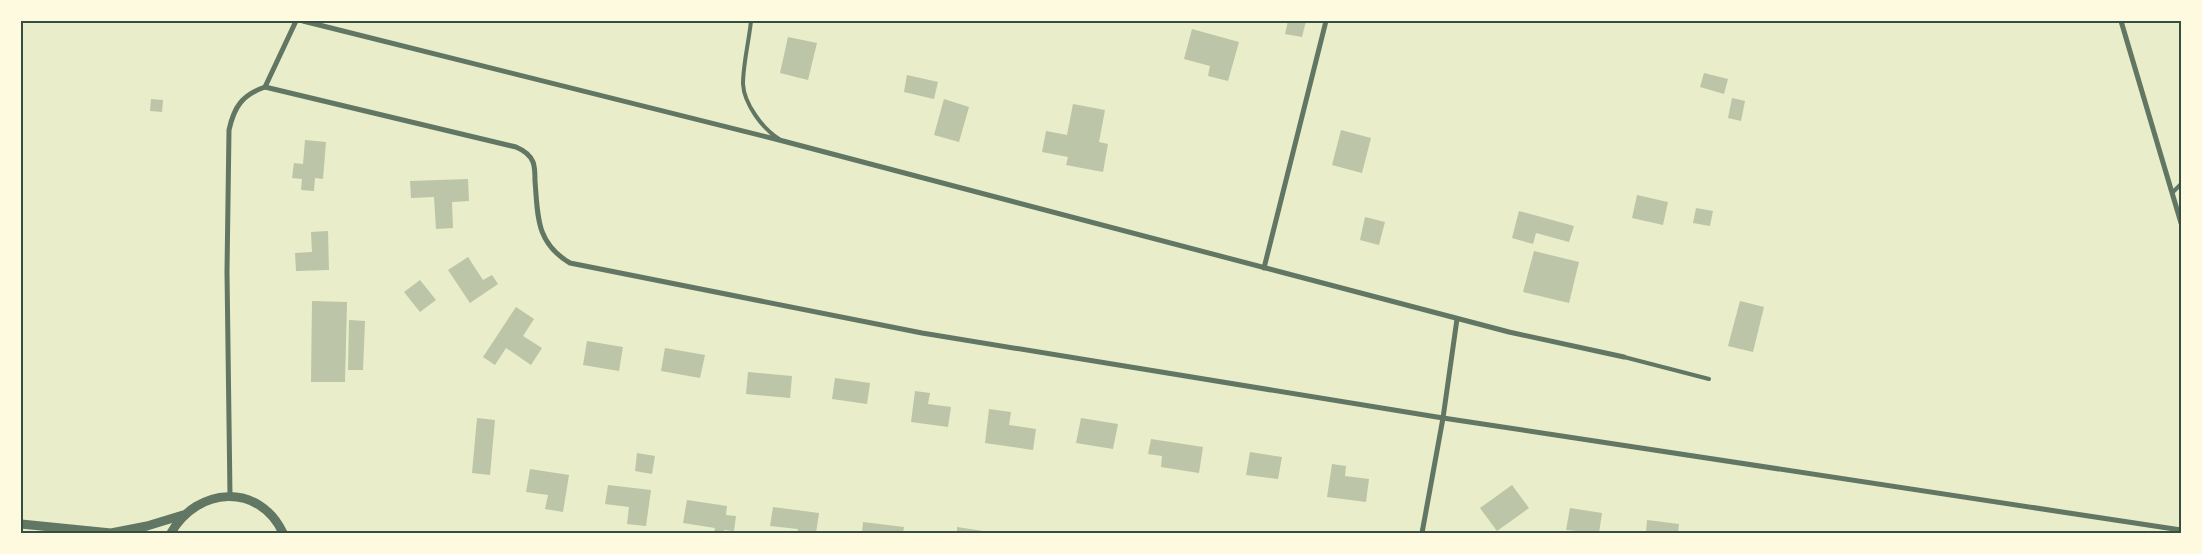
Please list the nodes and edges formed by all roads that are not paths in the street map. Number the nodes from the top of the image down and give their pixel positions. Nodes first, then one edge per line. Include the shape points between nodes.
1 (296, 21) edge
2 (303, 21) edge
3 (751, 21) edge
4 (1326, 21) edge
5 (2121, 21) edge
6 (264, 87) junction
7 (783, 141) junction
8 (2181, 184) edge
9 (2173, 192) junction
10 (2181, 223) edge
11 (1264, 268) junction
12 (1458, 319) junction
13 (1624, 357) joint
14 (1710, 380) dead end
15 (1443, 418) junction
16 (230, 496) junction
17 (183, 515) junction
18 (21, 524) edge
19 (2181, 530) edge
20 (283, 532) edge
21 (111, 533) edge
22 (171, 533) edge
23 (1422, 533) edge

1 - 6 street
2 - 7 street
3 - 7 lane via 743,86 752,109 769,133
4 - 11 street
5 - 9 street
6 - 15 street via 516,146 534,162 538,224 545,240 557,256 570,263 922,333
6 - 16 street via 242,99 233,112 229,130
7 - 11 street
8 - 9 lane
9 - 10 street
11 - 12 street
12 - 13 street
12 - 15 street
13 - 14 lane
15 - 19 street
15 - 23 street
16 - 17 street via 205,501
16 - 20 street via 261,506
17 - 21 street
17 - 22 street
18 - 21 street

